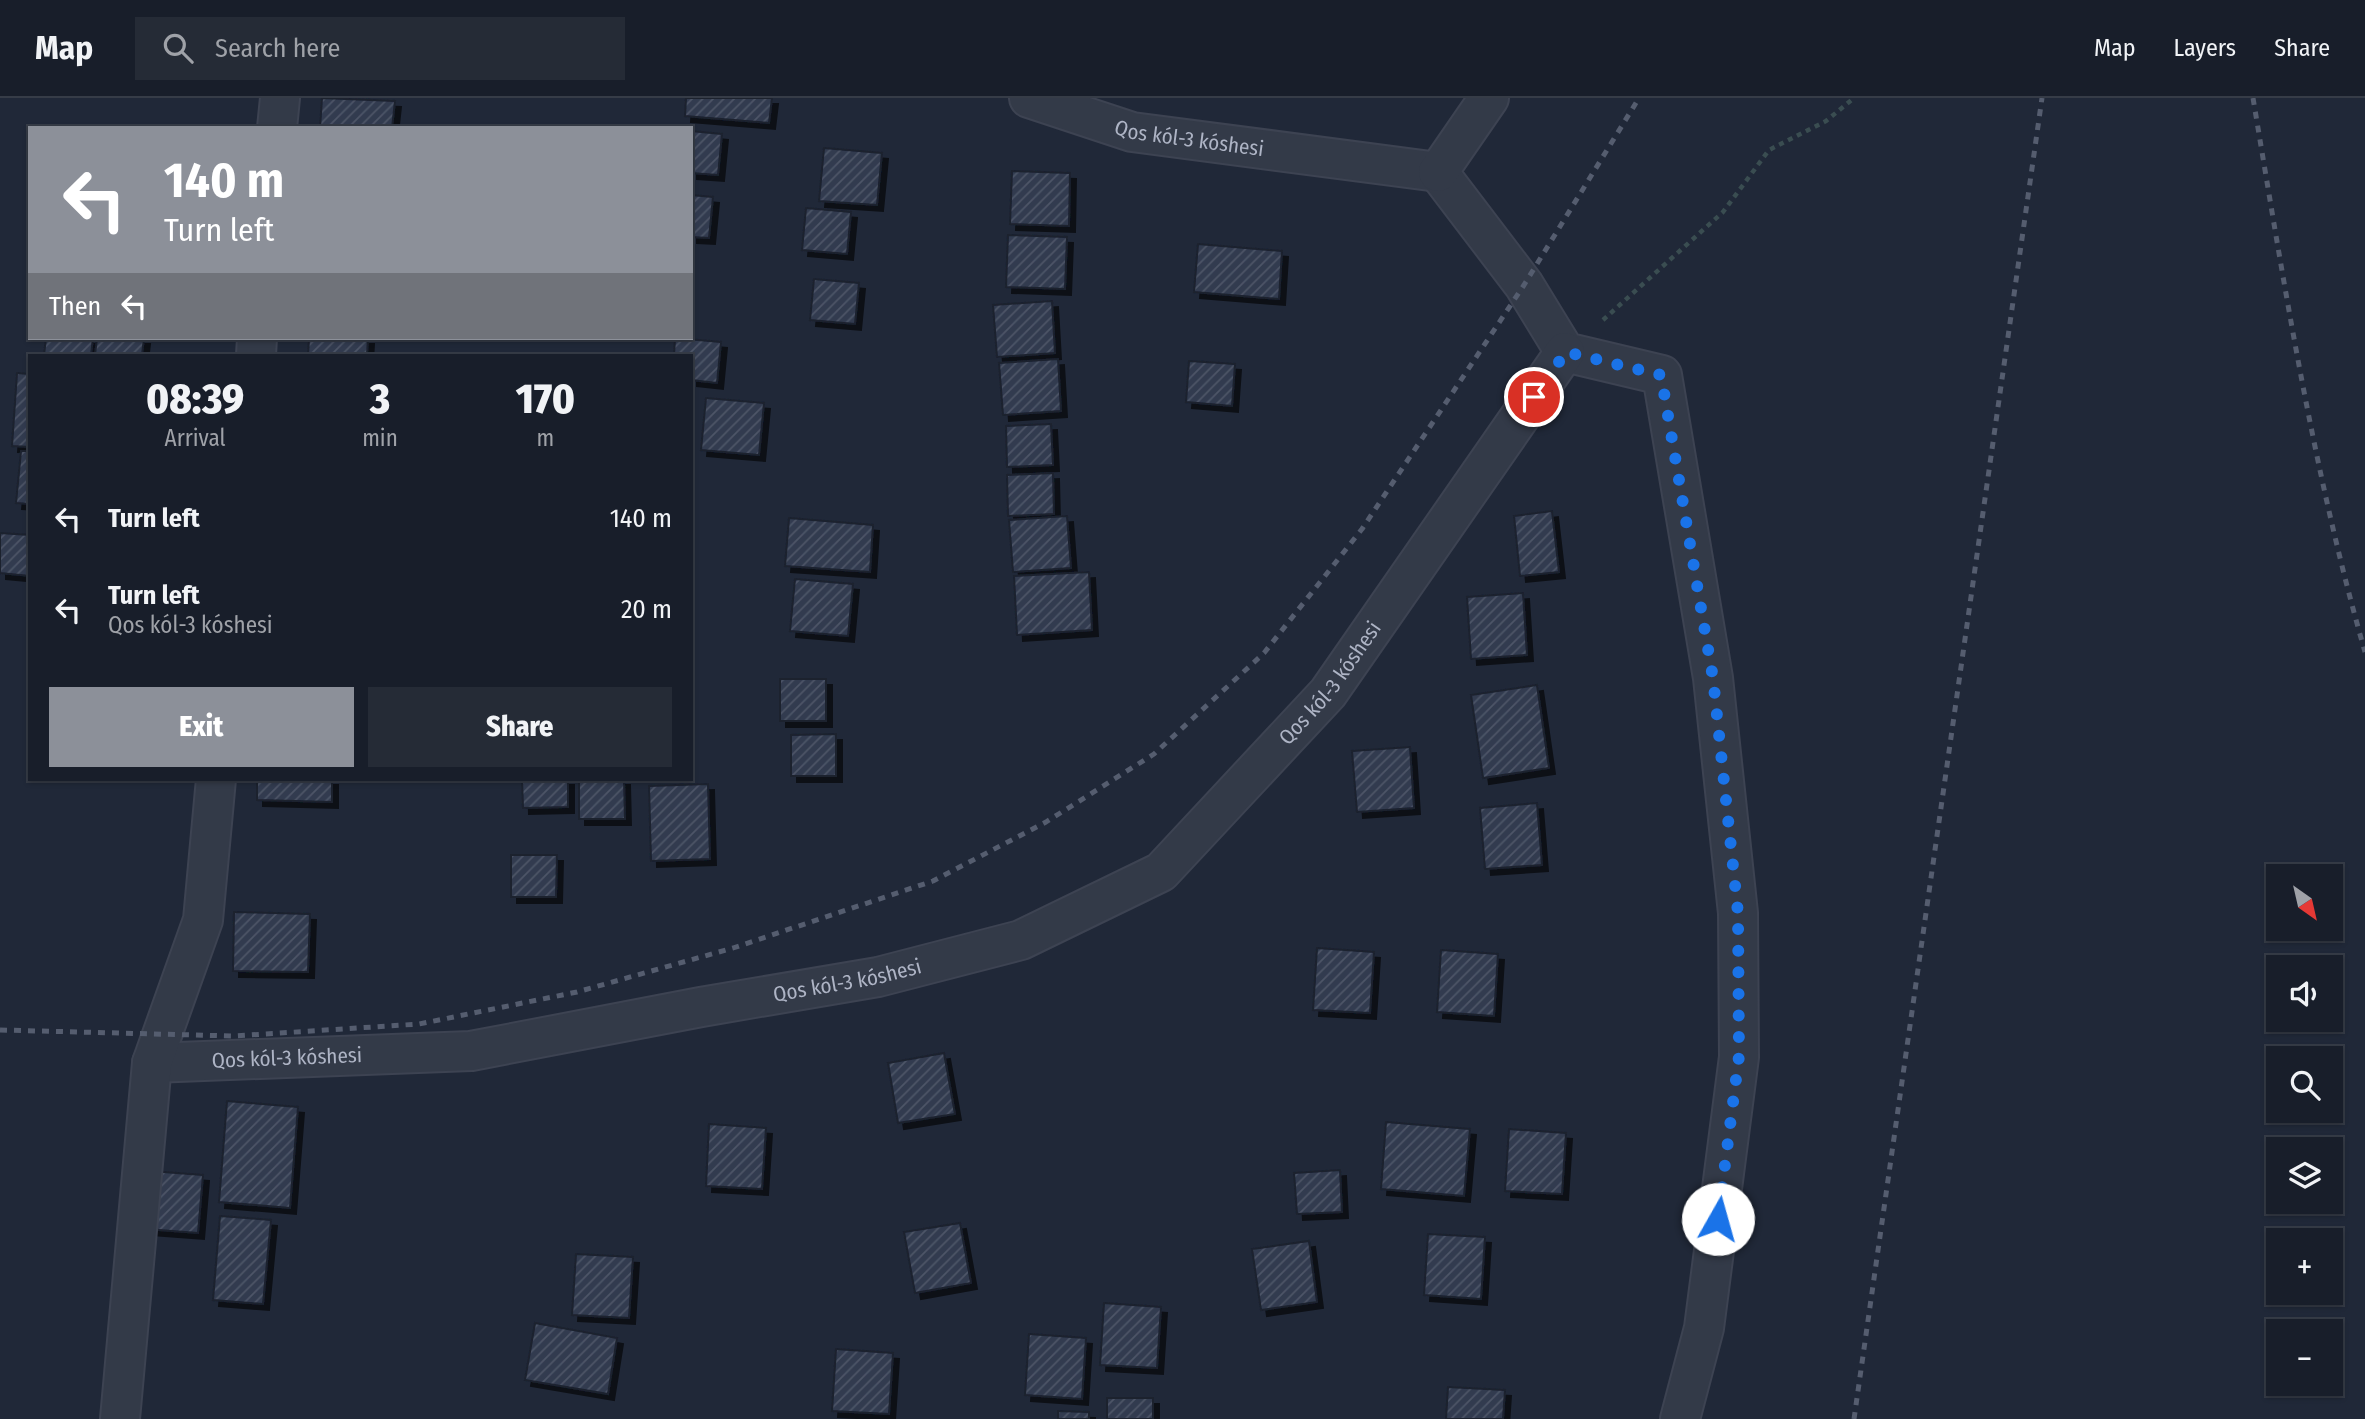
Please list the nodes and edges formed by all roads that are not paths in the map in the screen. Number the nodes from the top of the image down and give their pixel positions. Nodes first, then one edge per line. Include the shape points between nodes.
1 (280, 98) edge
2 (1029, 98) edge
3 (1489, 98) edge
4 (277, 126) edge
5 (1438, 173) junction
6 (1566, 352) junction
7 (216, 781) edge
8 (152, 1063) junction
9 (120, 1419) edge
10 (1680, 1419) edge

1 - 4 street
2 - 5 street, Qos kól-3 kóshesi via 1132,132
3 - 5 street
5 - 6 street via 1524,285
6 - 8 street, Qos kól-3 kóshesi via 1328,693 1161,872 1021,940 878,978 471,1051
6 - 10 street via 1661,375 1713,678 1737,900 1739,1056 1704,1328
7 - 8 street via 203,920
8 - 9 street

